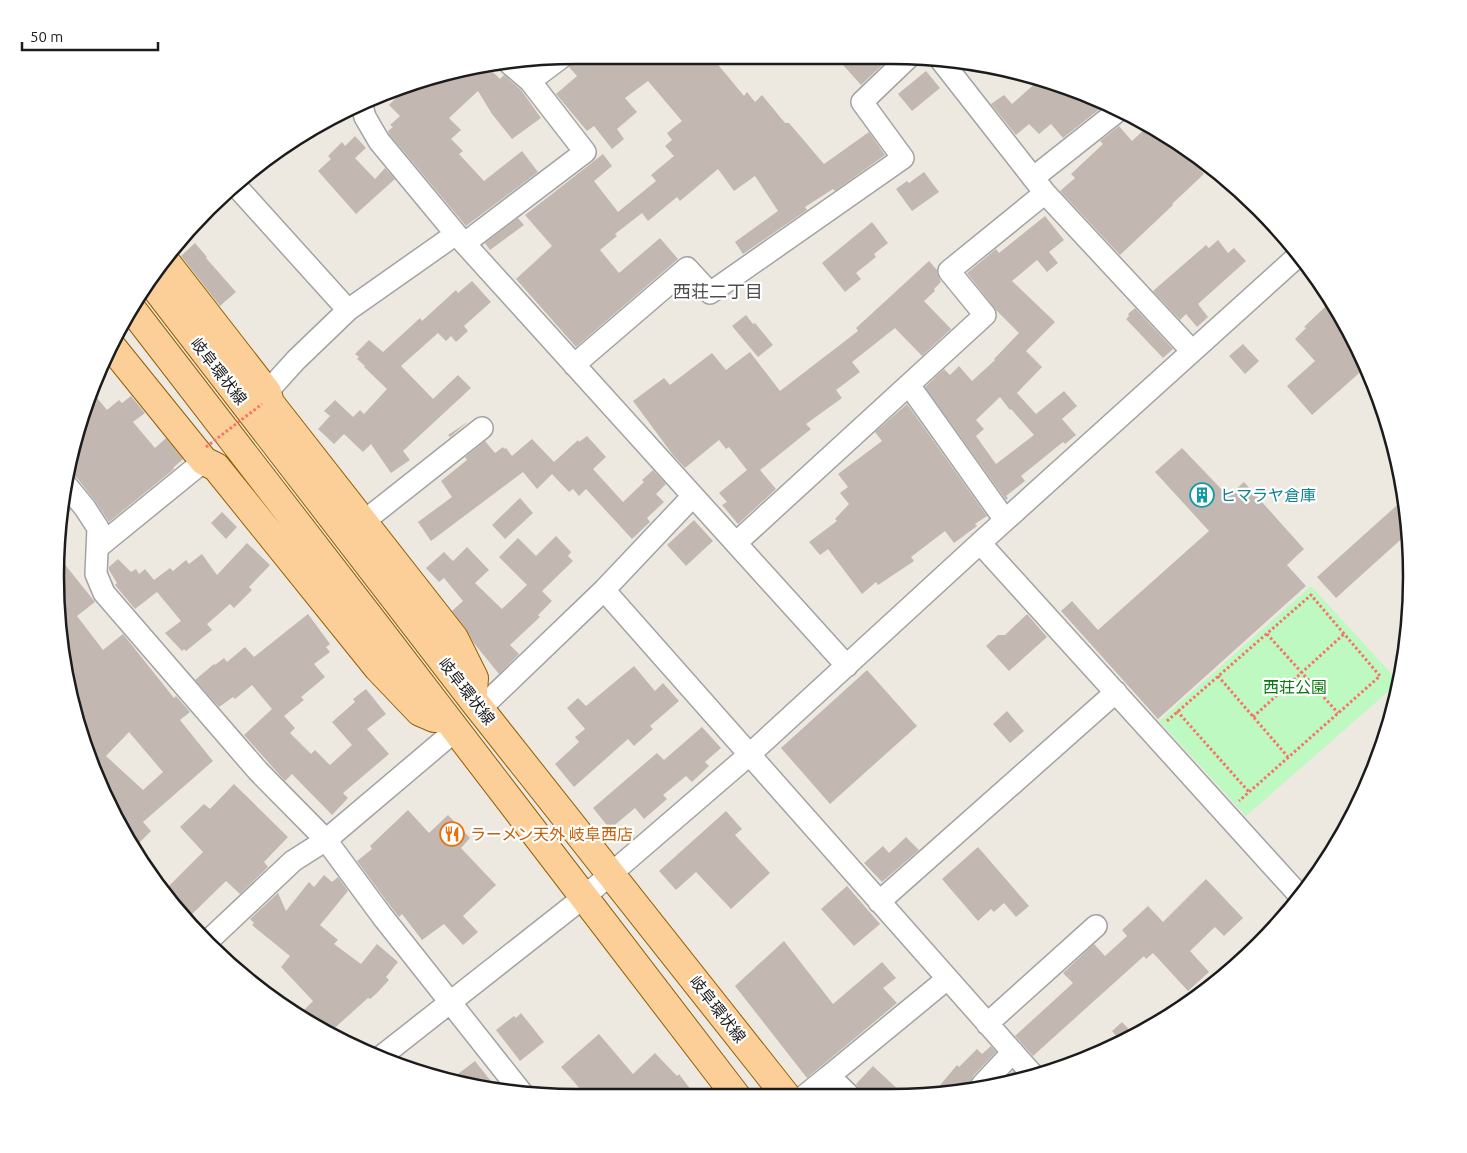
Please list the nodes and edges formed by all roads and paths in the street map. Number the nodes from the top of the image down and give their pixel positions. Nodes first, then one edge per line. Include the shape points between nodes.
1 (901, 64) edge
2 (552, 65) edge
3 (946, 67) edge
4 (514, 68) edge
5 (530, 81) junction
6 (363, 111) edge
7 (1113, 115) edge
8 (1039, 186) junction
9 (239, 190) edge
10 (460, 238) junction
11 (1294, 260) edge
12 (169, 266) edge
13 (154, 286) edge
14 (348, 310) junction
15 (136, 314) edge
16 (1192, 351) junction
17 (116, 352) edge
18 (574, 365) junction
19 (909, 385) junction
20 (264, 398) junction
21 (482, 428) dead end
22 (205, 454) junction
23 (71, 491) edge
24 (693, 496) junction
25 (1005, 520) junction
26 (363, 522) junction
27 (736, 543) junction
28 (980, 543) junction
29 (97, 548) junction
30 (604, 590) junction
31 (1267, 634) junction
32 (1344, 634) junction
33 (846, 666) junction
34 (1218, 676) junction
35 (1116, 692) junction
36 (476, 704) junction
37 (1177, 711) junction
38 (1338, 713) junction
39 (1254, 717) dead end
40 (451, 724) junction
41 (1152, 733) junction
42 (749, 755) junction
43 (1288, 757) junction
44 (1249, 792) junction
45 (1225, 814) junction
46 (326, 840) junction
47 (612, 874) junction
48 (1296, 890) edge
49 (584, 897) junction
50 (879, 902) junction
51 (1096, 926) dead end
52 (212, 937) edge
53 (947, 979) junction
54 (450, 1003) junction
55 (987, 1024) junction
56 (386, 1052) edge
57 (1012, 1052) junction
58 (1029, 1070) edge
59 (829, 1076) junction
60 (988, 1080) edge
61 (516, 1086) edge
62 (730, 1089) edge
63 (781, 1089) edge
64 (812, 1089) edge
65 (843, 1089) edge

1 - 18 street via 862,102 903,158 710,293 687,268
2 - 5 street
3 - 8 street
4 - 5 street
5 - 10 street via 585,152
6 - 10 street via 379,141
7 - 8 street
8 - 16 street
8 - 19 street via 949,270 985,315
9 - 14 street
10 - 14 street
10 - 18 street
11 - 16 street
12 - 20 main road
13 - 36 main road, 岐阜環状線
14 - 20 street via 296,360
15 - 40 main road, 岐阜環状線
16 - 25 street
17 - 22 main road
18 - 24 street
19 - 25 street
19 - 27 street
20 - 22 path, bridge
20 - 26 main road
21 - 26 street
22 - 29 street
22 - 40 main road via 403,696 420,712
23 - 29 street via 98,528
24 - 27 street
24 - 30 street
25 - 28 street
26 - 36 main road via 454,638 474,678
27 - 33 street
28 - 33 street
28 - 35 street
29 - 46 street via 96,574 104,592 258,772
30 - 36 street
30 - 42 street
31 - 32 path via 1311,595
31 - 34 path
31 - 38 path
32 - 38 path via 1380,676
32 - 39 path
33 - 42 street
34 - 37 path
34 - 43 path
35 - 41 street
35 - 50 street
36 - 47 main road, 岐阜環状線
37 - 41 path
37 - 44 path
38 - 43 path
40 - 46 street
40 - 49 main road, 岐阜環状線
41 - 45 street
42 - 47 street
42 - 50 street
43 - 44 path
44 - 45 path
45 - 48 street
46 - 52 street via 293,860
46 - 54 street
47 - 49 street
47 - 63 main road, 岐阜環状線
49 - 54 street
49 - 62 main road, 岐阜環状線
50 - 53 street
51 - 55 street
53 - 55 street
53 - 59 street
54 - 56 street
54 - 61 street
55 - 57 street
57 - 58 street
57 - 60 street
59 - 64 street
59 - 65 street

